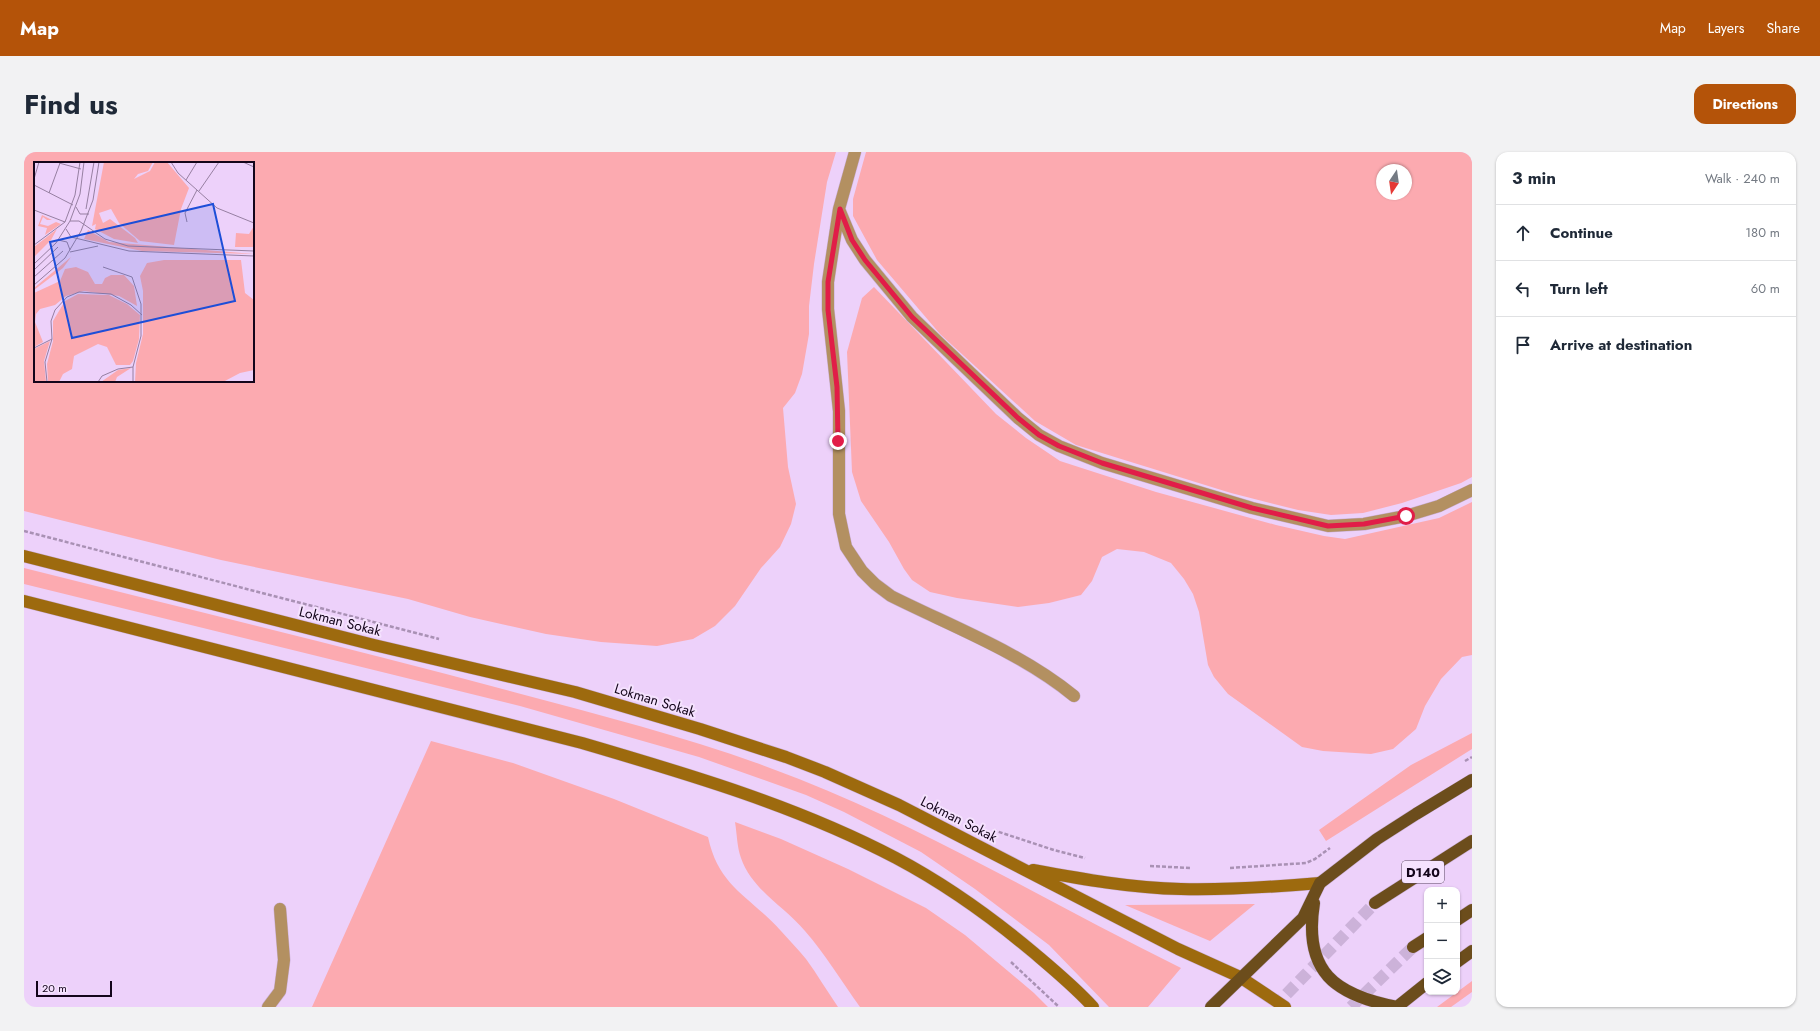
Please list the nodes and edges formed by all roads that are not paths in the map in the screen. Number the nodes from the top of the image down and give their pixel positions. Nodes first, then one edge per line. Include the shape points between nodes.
1 (855, 152) edge
2 (840, 209) junction
3 (1472, 490) edge
4 (24, 556) edge
5 (24, 601) edge
6 (1074, 696) dead end
7 (1472, 780) edge
8 (1472, 841) edge
9 (1020, 867) junction
10 (1320, 883) junction
11 (1375, 903) tunnel mouth
12 (280, 909) dead end
13 (1472, 910) edge
14 (1460, 918) edge
15 (1424, 940) edge
16 (1413, 947) tunnel mouth
17 (1472, 951) edge
18 (1460, 960) edge
19 (1240, 977) junction
20 (1424, 985) edge
21 (268, 1007) edge
22 (1093, 1007) edge
23 (1211, 1007) edge
24 (1285, 1007) edge
25 (1397, 1007) edge

1 - 2 lane
2 - 3 lane via 852,240 865,260 912,317 1018,418 1039,435 1059,446 1102,463 1245,506 1328,526 1364,524 1406,516 1438,506
2 - 6 lane via 828,282 828,310 839,411 839,514 846,547 862,572 891,596 1026,663 1056,681
4 - 9 main road, Lokman Sokak via 374,645 575,692 714,734 786,757 868,790
5 - 22 main road via 582,743 655,764 775,805 857,838 897,858 955,893 1004,927
7 - 10 highway via 1377,839
8 - 11 highway, D140
9 - 10 main road via 1092,881 1180,889
9 - 19 main road, Lokman Sokak via 1178,949
10 - 19 highway via 1303,918
10 - 25 highway via 1314,899 1312,929 1313,946 1322,968 1332,981 1356,996
12 - 21 lane via 284,960 280,991
13 - 14 highway
15 - 16 highway
17 - 18 highway
19 - 23 highway
19 - 24 main road, Lokman Sokak
20 - 25 highway

